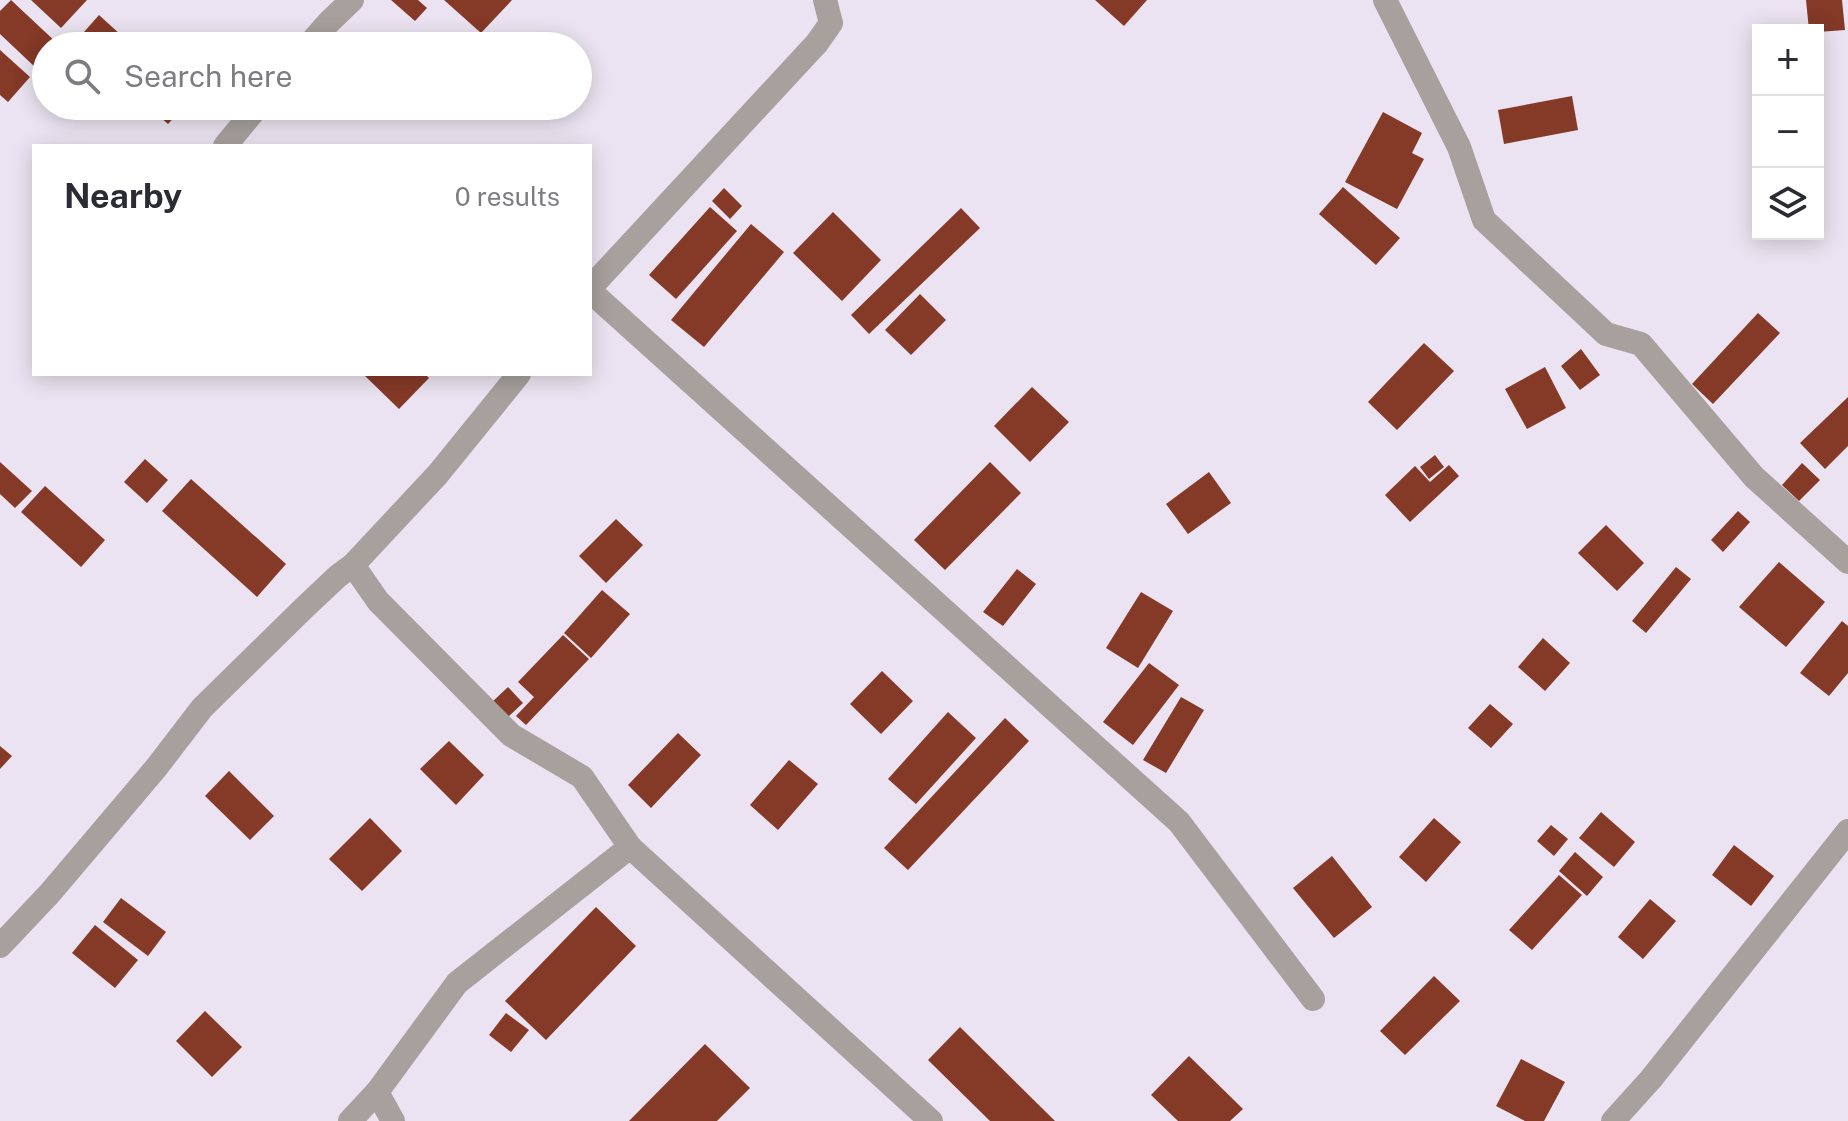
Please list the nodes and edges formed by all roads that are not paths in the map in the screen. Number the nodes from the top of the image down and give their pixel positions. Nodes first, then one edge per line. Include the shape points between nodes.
1 (352, 0) edge
2 (825, 0) edge
3 (1385, 0) edge
4 (320, 32) edge
5 (246, 120) edge
6 (227, 144) edge
7 (592, 288) edge
8 (592, 292) edge
9 (517, 376) edge
10 (1848, 562) edge
11 (353, 565) junction
12 (1848, 831) edge
13 (630, 847) junction
14 (0, 946) edge
15 (1313, 999) dead end
16 (377, 1092) junction
17 (350, 1121) edge
18 (393, 1121) edge
19 (931, 1121) edge
20 (1613, 1121) edge

1 - 4 street
2 - 7 street via 831,23 817,43
3 - 10 street via 1459,147 1484,220 1606,334 1641,344 1754,477
5 - 6 street
8 - 15 street via 1179,822
9 - 11 street via 438,474
11 - 13 street via 378,601 511,735 582,777
11 - 14 street via 202,708
12 - 20 street
13 - 16 street via 457,983
13 - 19 street
16 - 17 street
16 - 18 street

